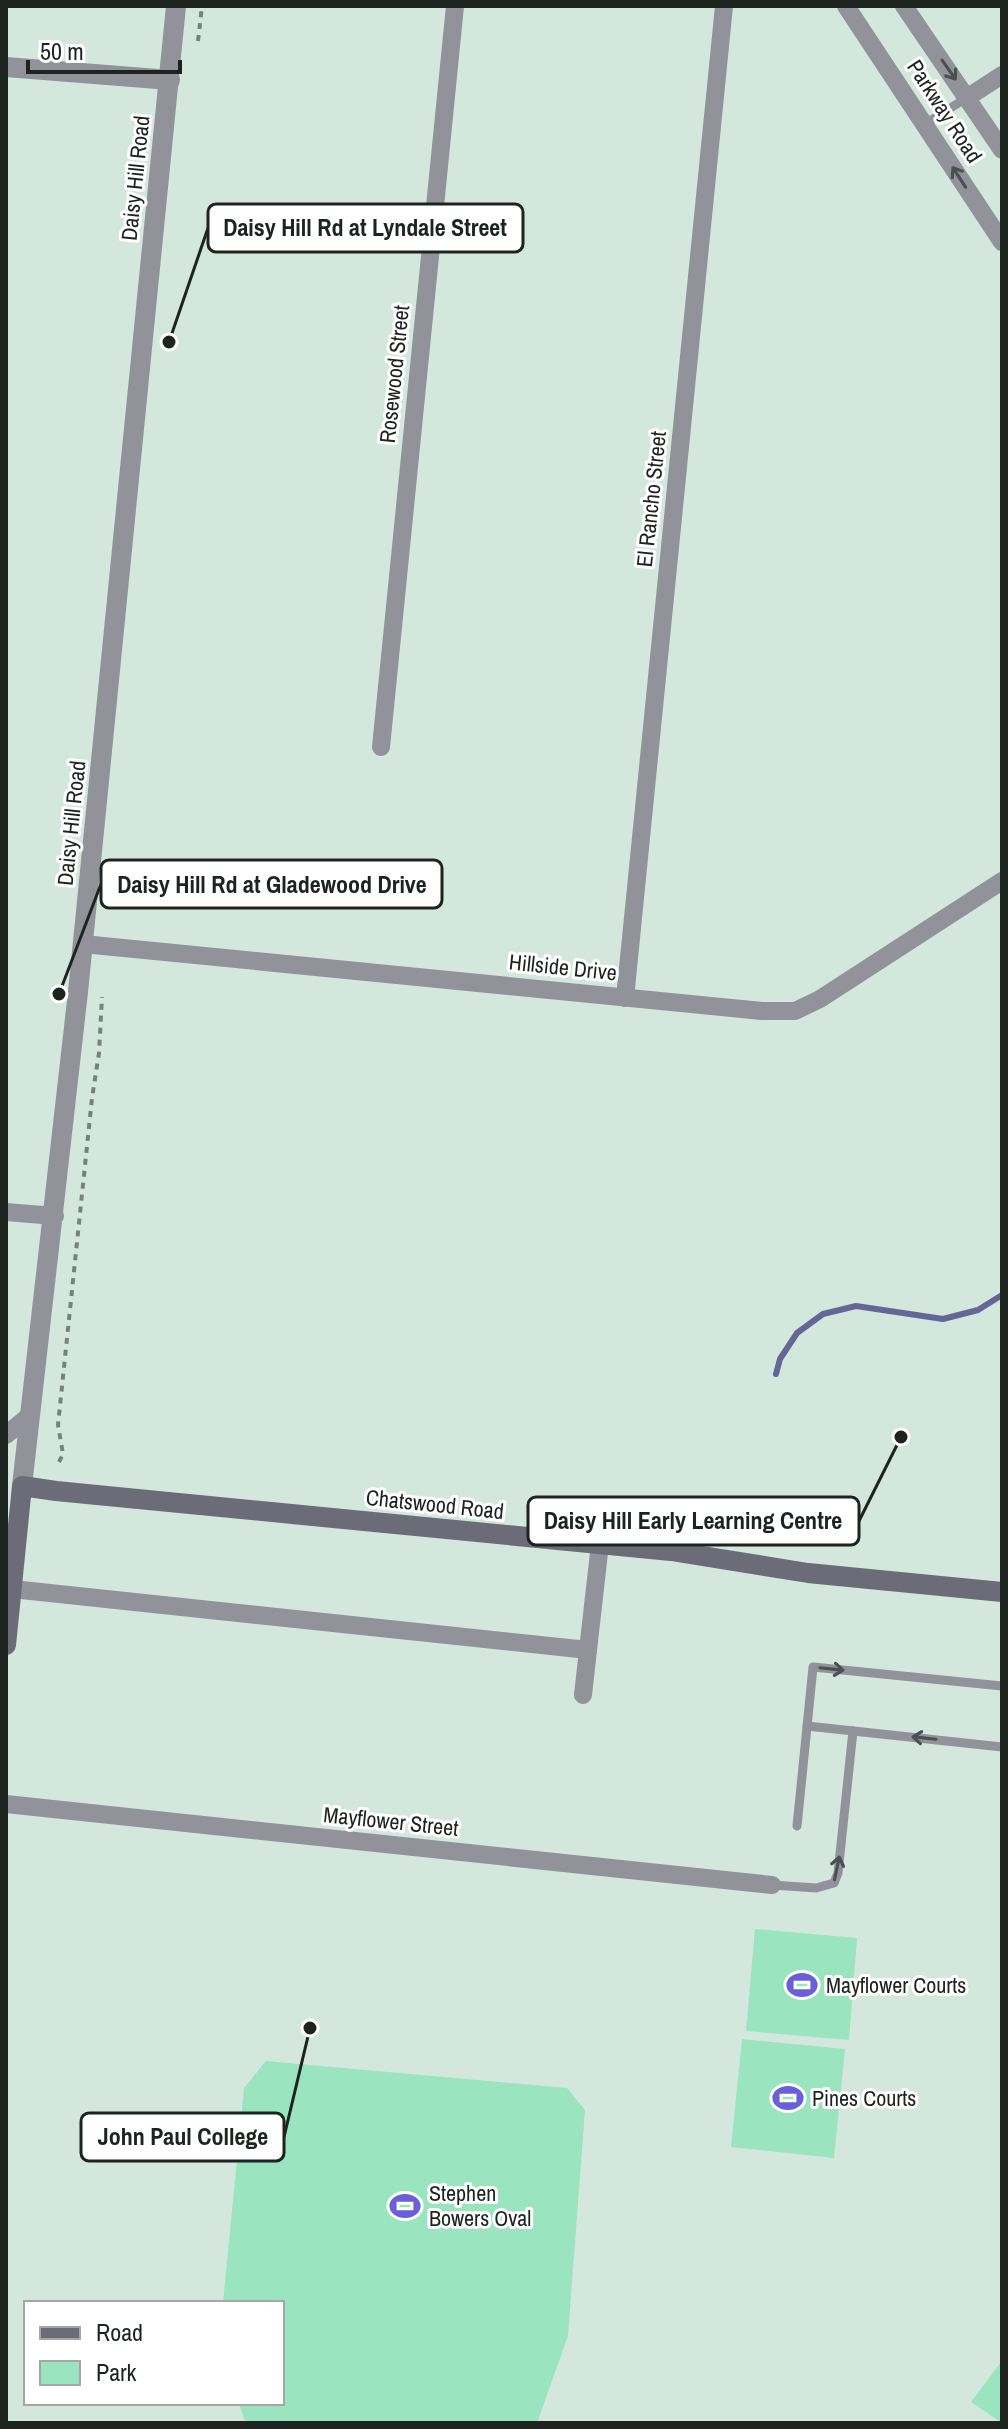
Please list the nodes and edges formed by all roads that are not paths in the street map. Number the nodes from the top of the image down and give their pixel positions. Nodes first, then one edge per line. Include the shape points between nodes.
1 (176, 6) edge
2 (455, 6) edge
3 (724, 6) edge
4 (846, 6) edge
5 (904, 6) edge
6 (6, 67) edge
7 (1002, 75) edge
8 (170, 80) junction
9 (968, 97) junction
10 (925, 124) junction
11 (1002, 150) edge
12 (1002, 242) edge
13 (381, 747) dead end
14 (1002, 881) edge
15 (83, 944) junction
16 (625, 998) junction
17 (6, 1212) edge
18 (55, 1216) junction
19 (29, 1416) junction
20 (6, 1435) edge
21 (14, 1484) edge
22 (600, 1544) junction
23 (12, 1589) junction
24 (1002, 1592) edge
25 (6, 1645) edge
26 (588, 1650) junction
27 (1002, 1686) edge
28 (583, 1695) dead end
29 (807, 1726) junction
30 (853, 1731) junction
31 (1002, 1747) edge
32 (6, 1804) edge
33 (797, 1826) dead end
34 (772, 1885) joint

1 - 8 street, Daisy Hill Road
2 - 13 street, Rosewood Street
3 - 16 street, El Rancho Street
4 - 10 street, Parkway Road
5 -> 9 street, Parkway Road
6 - 8 street
7 - 9 street
8 - 15 street, Daisy Hill Road
9 - 10 lane
9 - 11 street, Parkway Road
12 -> 10 street, Parkway Road
14 - 16 street, Hillside Drive via 795,1011
15 - 16 street, Hillside Drive
15 - 18 street, Daisy Hill Road
17 - 18 street
18 - 19 street, Daisy Hill Road
19 - 20 street
19 - 21 street, Daisy Hill Road
21 - 22 main road, Chatswood Road
21 - 23 main road, Daisy Hill Road
22 - 24 main road, Chatswood Road via 808,1573
22 - 26 street
23 - 25 main road, Daisy Hill Road
23 - 26 street
26 - 28 street
29 -> 27 lane via 813,1667
29 - 30 lane
29 - 33 lane
31 -> 30 lane
34 -> 30 lane via 816,1888 834,1883
32 - 34 street, Mayflower Street

